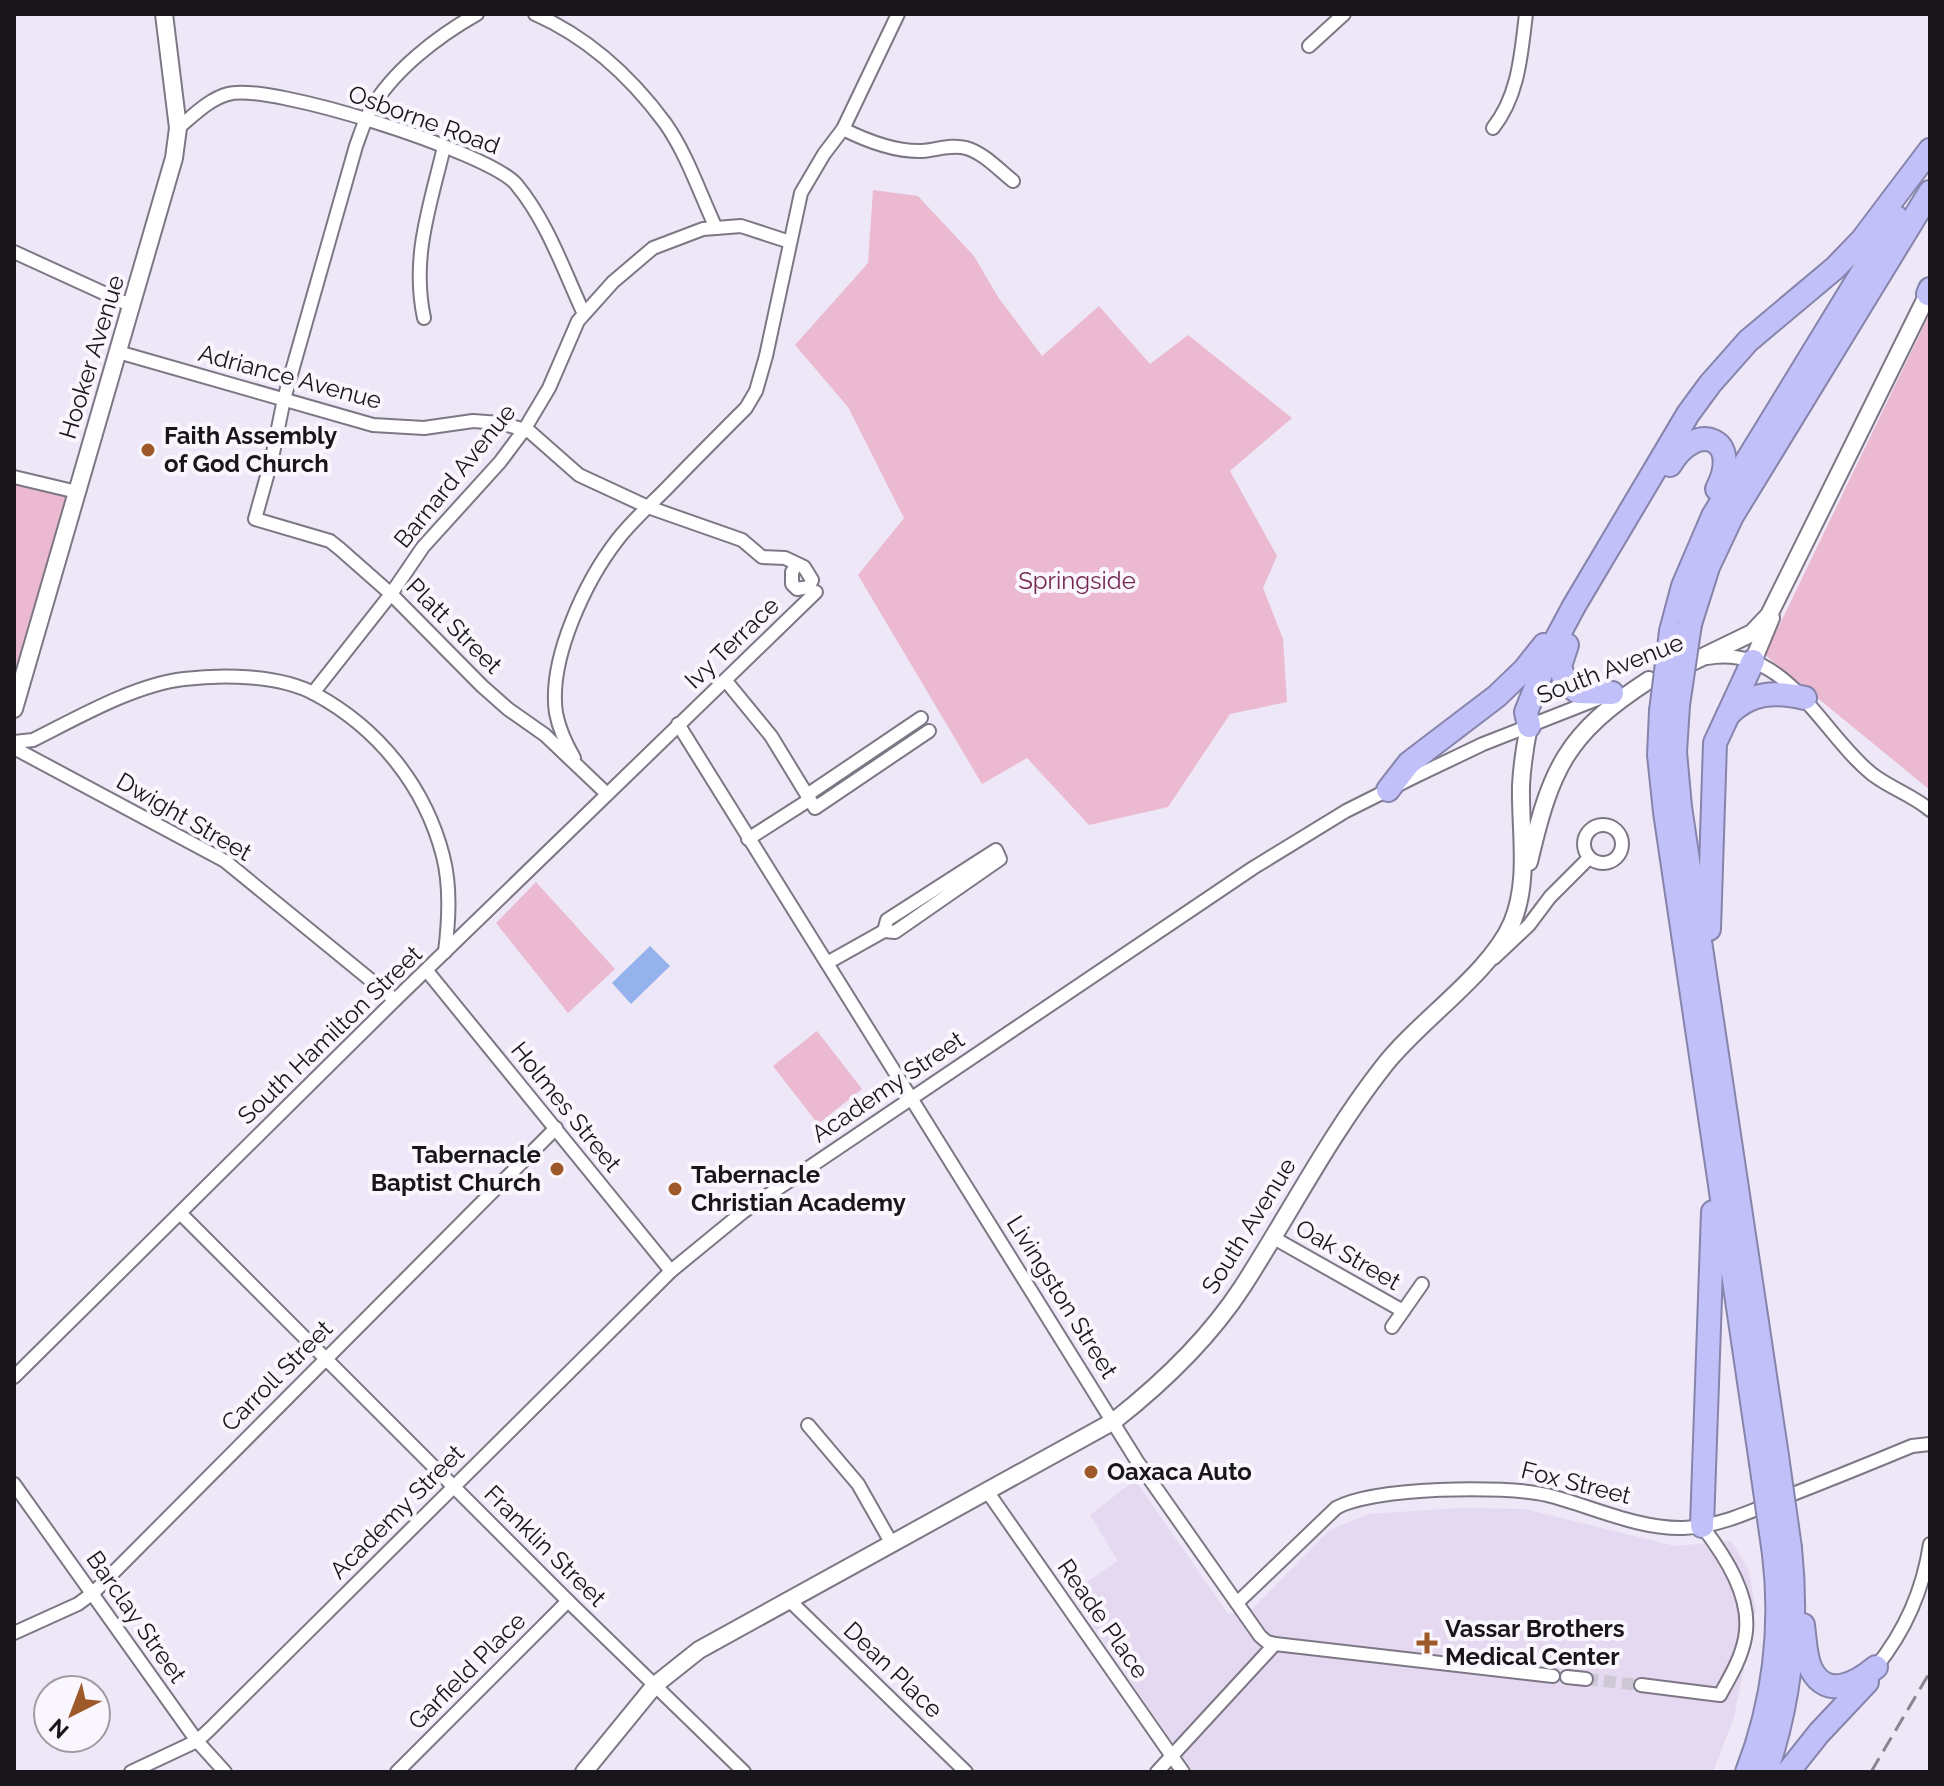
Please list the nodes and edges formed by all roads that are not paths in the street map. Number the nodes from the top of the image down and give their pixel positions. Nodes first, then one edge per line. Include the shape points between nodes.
1 (164, 14) edge
2 (477, 14) edge
3 (1344, 14) edge
4 (1526, 14) edge
5 (539, 15) edge
6 (893, 16) edge
7 (1309, 46) dead end
8 (366, 120) junction
9 (178, 128) junction
10 (1493, 128) dead end
11 (843, 129) junction
12 (444, 147) junction
13 (1930, 150) edge
14 (1930, 161) edge
15 (1013, 181) dead end
16 (1930, 192) edge
17 (716, 228) junction
18 (790, 242) junction
19 (14, 252) edge
20 (1929, 292) edge
21 (132, 306) junction
22 (584, 314) junction
23 (424, 318) dead end
24 (118, 352) junction
25 (284, 399) junction
26 (524, 430) junction
27 (14, 477) edge
28 (77, 492) junction
29 (648, 507) junction
30 (797, 564) dead end
31 (1683, 586) junction
32 (816, 592) dead end
33 (391, 594) junction
34 (1775, 605) junction
35 (1574, 606) junction
36 (1681, 628) junction
37 (1567, 645) junction
38 (1753, 661) junction
39 (1688, 664) junction
40 (1649, 680) junction
41 (726, 681) junction
42 (313, 693) junction
43 (1612, 693) junction
44 (1805, 698) junction
45 (1669, 708) junction
46 (14, 709) edge
47 (921, 718) dead end
48 (1722, 722) junction
49 (678, 724) junction
50 (1529, 726) junction
51 (929, 731) dead end
52 (14, 742) edge
53 (14, 748) edge
54 (584, 775) junction
55 (1388, 790) junction
56 (606, 793) junction
57 (810, 801) junction
58 (1930, 810) edge
59 (748, 839) junction
60 (1589, 858) dead end
61 (1520, 898) junction
62 (884, 931) junction
63 (445, 952) junction
64 (827, 963) junction
65 (1481, 966) junction
66 (427, 971) junction
67 (1708, 991) junction
68 (395, 1000) junction
69 (911, 1098) junction
70 (556, 1128) junction
71 (1715, 1154) junction
72 (180, 1213) junction
73 (1272, 1237) junction
74 (671, 1271) junction
75 (1422, 1284) dead end
76 (1403, 1311) junction
77 (1392, 1327) dead end
78 (326, 1357) junction
79 (14, 1377) edge
80 (1114, 1421) junction
81 (808, 1425) dead end
82 (1930, 1444) edge
83 (1769, 1460) junction
84 (14, 1484) edge
85 (454, 1486) junction
86 (987, 1491) junction
87 (1702, 1526) junction
88 (892, 1544) junction
89 (1930, 1544) edge
90 (1782, 1551) junction
91 (93, 1593) junction
92 (789, 1600) junction
93 (568, 1601) junction
94 (1237, 1603) junction
95 (14, 1633) edge
96 (1275, 1644) junction
97 (1876, 1667) junction
98 (1553, 1676) dead end
99 (1567, 1677) dead end
100 (1586, 1679) tunnel mouth
101 (655, 1685) junction
102 (1641, 1685) tunnel mouth
103 (197, 1741) junction
104 (1172, 1756) junction
105 (131, 1772) edge
106 (225, 1772) edge
107 (397, 1772) edge
108 (584, 1772) edge
109 (744, 1772) edge
110 (966, 1772) edge
111 (1157, 1772) edge
112 (1183, 1772) edge
113 (1747, 1772) edge
114 (1766, 1772) edge
115 (1788, 1772) edge

1 - 9 street, Hooker Avenue
2 - 8 street via 402,72
3 - 7 street
4 - 10 street via 1516,82
5 - 17 street via 590,46 632,84 678,145
6 - 11 street
8 - 9 street, Osborne Road via 248,92 213,100
8 - 12 street, Osborne Road
8 - 25 street
9 - 21 street, Hooker Avenue via 168,184
11 - 15 street via 871,142 921,151 967,149
11 - 18 street via 801,193
12 - 22 street, Osborne Road via 502,171 516,184
12 - 23 street via 422,236 418,290
13 - 35 highway via 1862,240 1748,341 1704,391
14 - 31 highway via 1722,499
16 - 36 highway via 1732,516
17 - 18 street, Barnard Avenue via 741,226
17 - 22 street, Barnard Avenue via 653,248
18 - 29 street via 756,391 746,408
19 - 21 street
20 - 34 street
21 - 24 street, Hooker Avenue
22 - 26 street, Barnard Avenue
24 - 25 street, Adriance Avenue
24 - 28 street, Hooker Avenue
25 - 26 street, Adriance Avenue via 373,425 424,428 473,421
25 - 33 street, Platt Street via 255,519 330,541
26 - 29 street, Adriance Avenue via 579,475
26 - 33 street, Barnard Avenue via 423,547
27 - 28 street
28 - 46 street, Hooker Avenue
29 - 30 street, Adriance Avenue via 742,540 762,557
29 - 54 street via 600,566 559,666 556,714
31 - 36 highway
31 - 37 highway via 1698,529 1727,465 1723,450 1704,439 1690,442 1677,454
32 - 41 street, Ivy Terrace
33 - 42 street, Barnard Avenue
33 - 54 street, Platt Street via 482,686 545,735
34 - 38 street
34 - 39 street via 1752,633
35 - 50 highway via 1535,685 1526,712
35 - 55 highway via 1516,678 1409,763
36 - 45 highway, bridge
37 - 43 highway via 1560,666 1565,683 1578,692
37 - 50 highway
38 - 39 street, South Avenue via 1725,656
38 - 44 street
38 - 48 highway
39 - 40 street, South Avenue
40 - 43 street, South Avenue
40 - 61 street via 1594,722 1559,767 1544,798
41 - 49 street, Ivy Terrace
41 - 57 street via 771,736
42 - 52 street via 231,676 185,679 140,689 33,740
42 - 63 street via 386,749 410,778 431,818 449,895
43 - 50 street, South Avenue
44 - 48 highway via 1760,695 1741,703
44 - 58 street via 1842,747 1874,775
45 - 67 highway
45 - 71 highway via 1659,755
47 - 57 street
48 - 67 highway via 1714,751
49 - 56 street, South Hamilton Street
49 - 59 street, Livingston Street
50 - 55 street, Academy Street
50 - 61 street, South Avenue via 1522,779
51 - 57 street
53 - 68 street, Dwight Street via 225,861
54 - 56 street, Platt Street
55 - 69 street, Academy Street via 1253,868
56 - 63 street, South Hamilton Street
57 - 59 street
59 - 64 street, Livingston Street
60 - 65 street via 1509,946
61 - 65 street, South Avenue via 1507,933
62 - 62 street via 895,932 1000,859 996,850 887,920
62 - 64 street
63 - 66 street, South Hamilton Street
64 - 69 street, Livingston Street
65 - 73 street, South Avenue via 1384,1065
66 - 68 street, South Hamilton Street
66 - 70 street, Holmes Street
67 - 83 highway
68 - 72 street, South Hamilton Street
69 - 74 street, Academy Street via 743,1212
69 - 80 street, Livingston Street
70 - 74 street, Holmes Street
70 - 78 street, Carroll Street
71 - 83 highway
71 - 87 highway
72 - 78 street, Franklin Street
72 - 79 street, South Hamilton Street
73 - 76 street, Oak Street
73 - 80 street, South Avenue via 1223,1313 1158,1384
74 - 85 street, Academy Street
75 - 76 street
76 - 77 street
78 - 85 street, Franklin Street
78 - 91 street, Carroll Street
80 - 86 street, South Avenue
80 - 94 street, Livingston Street
81 - 88 street via 858,1484
82 - 87 street, Fox Street via 1912,1446 1737,1517
83 - 90 highway, bridge
84 - 91 street, Barclay Street
85 - 93 street, Franklin Street
85 - 103 street, Academy Street
86 - 88 street, South Avenue
86 - 104 street, Reade Place
87 - 94 street, Fox Street via 1647,1524 1546,1495 1504,1489 1374,1496 1336,1508
87 - 102 street via 1742,1597 1747,1619 1742,1649 1720,1695
88 - 92 street, South Avenue
89 - 97 street via 1908,1618
90 - 97 highway via 1814,1673 1826,1684 1845,1687
90 - 113 highway via 1775,1656 1766,1711
90 - 114 highway via 1794,1611 1791,1669
91 - 95 street, Carroll Street
91 - 103 street, Barclay Street
92 - 101 street, South Avenue via 699,1650
92 - 110 street, Dean Place
93 - 101 street, Franklin Street
93 - 107 street, Garfield Place
94 - 96 street, Livingston Street via 1260,1636
96 - 98 street
96 - 104 street
97 - 115 highway
99 - 100 street
101 - 108 street, South Avenue
101 - 109 street, Franklin Street
103 - 105 street, Academy Street
103 - 106 street, Barclay Street
104 - 111 street
104 - 112 street, Reade Place

